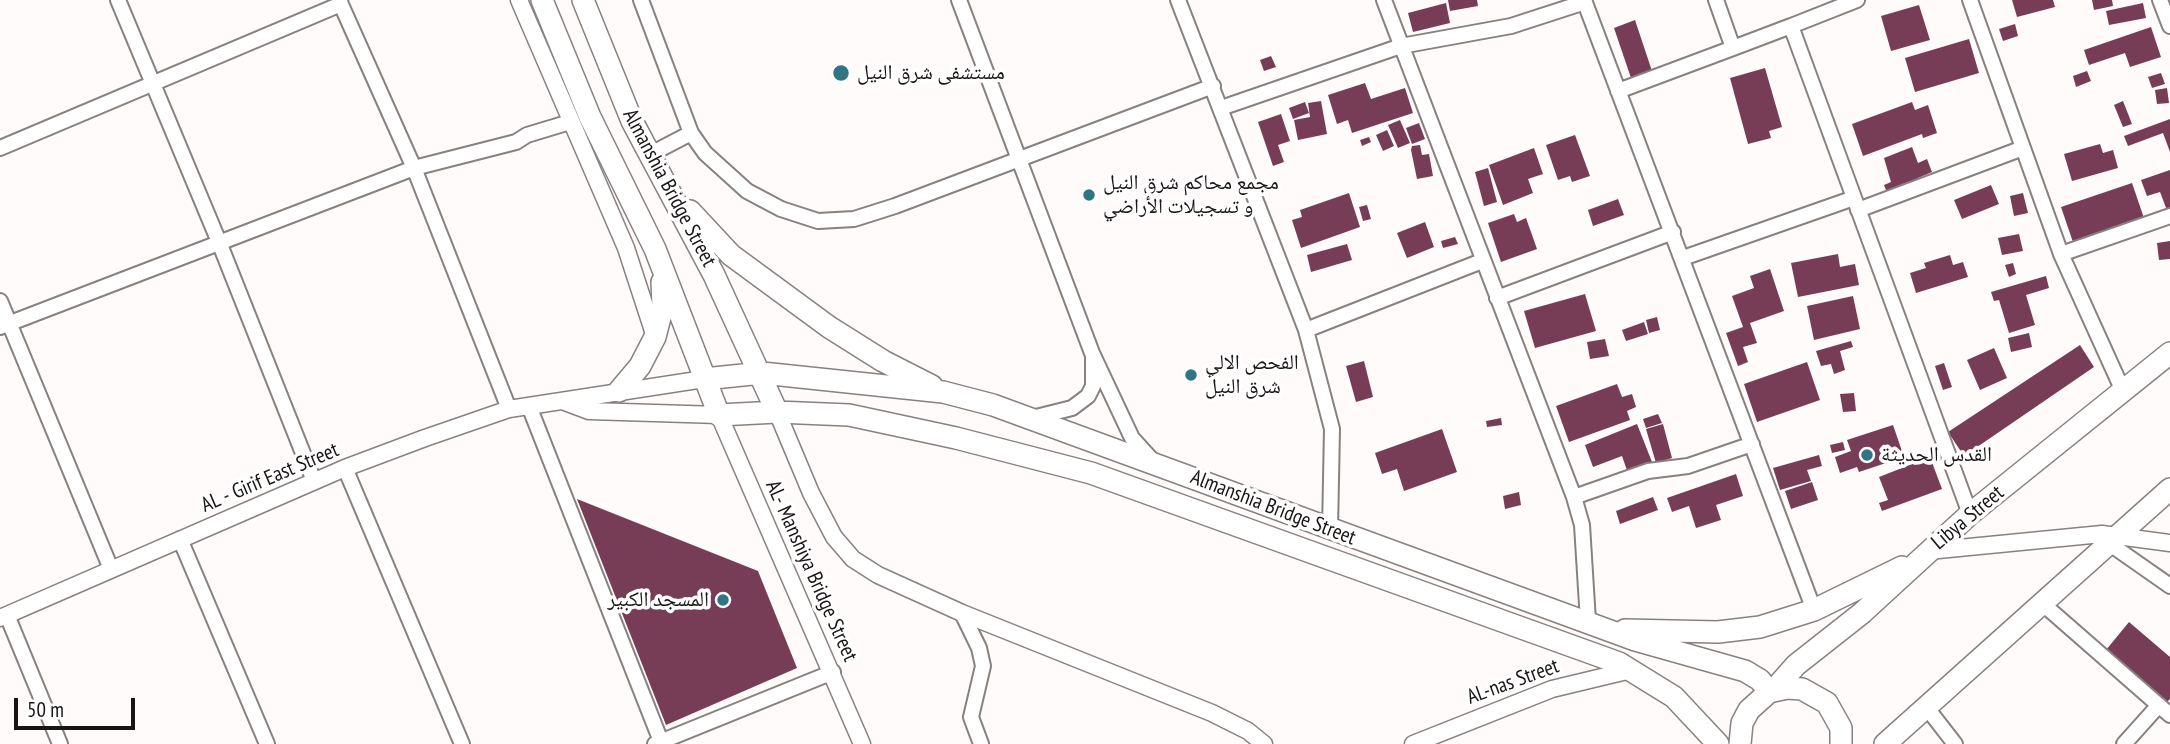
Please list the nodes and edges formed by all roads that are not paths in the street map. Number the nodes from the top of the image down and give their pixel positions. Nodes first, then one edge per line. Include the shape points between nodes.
1 (118, 0) edge
2 (519, 0) edge
3 (542, 0) edge
4 (583, 0) edge
5 (641, 0) edge
6 (959, 0) edge
7 (1178, 0) edge
8 (1384, 0) edge
9 (1716, 0) edge
10 (1857, 0) edge
11 (1970, 0) edge
12 (2160, 0) edge
13 (1584, 1) edge
14 (340, 2) edge
15 (1791, 26) junction
16 (2170, 26) edge
17 (1401, 46) junction
18 (1734, 48) junction
19 (152, 82) junction
20 (1213, 86) junction
21 (1618, 91) junction
22 (1221, 108) junction
23 (570, 122) junction
24 (691, 133) junction
25 (0, 148) edge
26 (2023, 148) junction
27 (649, 155) junction
28 (1020, 160) junction
29 (414, 167) junction
30 (660, 176) junction
31 (1856, 204) junction
32 (2170, 216) edge
33 (1673, 232) junction
34 (219, 242) junction
35 (655, 249) junction
36 (2062, 254) junction
37 (1683, 258) junction
38 (1482, 261) junction
39 (1497, 298) junction
40 (0, 301) edge
41 (4, 326) edge
42 (1306, 330) junction
43 (655, 338) junction
44 (2170, 353) edge
45 (1093, 354) junction
46 (762, 373) junction
47 (704, 379) junction
48 (619, 391) junction
49 (2123, 391) junction
50 (943, 392) junction
51 (565, 402) junction
52 (530, 406) junction
53 (509, 409) junction
54 (777, 412) junction
55 (719, 415) junction
56 (1032, 418) junction
57 (1752, 444) junction
58 (1156, 465) junction
59 (345, 468) junction
60 (314, 481) junction
61 (2170, 489) edge
62 (1574, 497) junction
63 (1970, 514) junction
64 (1330, 530) junction
65 (180, 539) junction
66 (2114, 540) junction
67 (2170, 543) edge
68 (1924, 555) junction
69 (111, 569) junction
70 (2170, 586) edge
71 (2043, 604) junction
72 (1814, 610) junction
73 (962, 613) junction
74 (3, 616) edge
75 (1588, 621) junction
76 (1614, 630) junction
77 (1631, 670) junction
78 (833, 672) junction
79 (1771, 692) junction
80 (1927, 708) junction
81 (2164, 710) edge
82 (659, 743) edge
83 (60, 744) edge
84 (267, 744) edge
85 (462, 744) edge
86 (862, 744) edge
87 (981, 744) edge
88 (1264, 744) edge
89 (1413, 744) edge
90 (1718, 744) edge
91 (1740, 744) edge
92 (1842, 744) edge
93 (1885, 744) edge
94 (1955, 744) edge
95 (2124, 744) edge

1 - 19 street
2 - 23 street
3 - 35 main road, Almanshia Bridge Street via 590,117
4 - 27 main road, Almanshia Bridge Street
5 - 24 street
6 - 28 street
7 - 20 street
8 - 17 street
9 - 18 street
10 - 15 street
11 - 26 street
12 - 16 street
13 - 17 street via 1511,26
13 - 21 street
14 - 19 street
14 - 29 street
15 - 18 street
15 - 31 street
17 - 22 street
17 - 38 street
18 - 21 street
19 - 25 street
19 - 34 street
20 - 22 street
20 - 28 street
21 - 33 street
22 - 42 street
23 - 29 street via 516,142
23 - 43 street via 626,248
24 - 27 street
24 - 28 street via 705,153 747,191 780,209 818,221 854,219
26 - 31 street
26 - 36 street
27 - 30 main road, Almanshia Bridge Street
28 - 45 street
29 - 34 street
29 - 53 street
30 - 46 main road, Almanshia Bridge Street
30 - 50 main road via 731,255 872,355
31 - 37 street
31 - 63 street
32 - 36 street
33 - 37 street
33 - 39 street
34 - 41 street
34 - 60 street
35 - 43 main road via 663,306
35 - 47 main road, Almanshia Bridge Street
36 - 49 street
37 - 57 street
38 - 39 street
38 - 42 street
39 - 62 street
40 - 41 street
41 - 69 street
42 - 64 street via 1332,429
43 - 48 main road
44 - 49 main road, Libya Street
45 - 56 street via 1093,386 1088,396 1072,408
45 - 58 street via 1132,438
46 - 47 main road, Almanshia Bridge Street
46 - 50 main road, Almanshia Bridge Street
46 - 54 main road, Almanshia Bridge Street
47 - 48 street, AL - Girif East Street
47 - 55 main road, Almanshia Bridge Street
48 - 51 street, AL - Girif East Street
49 - 63 main road, Libya Street
50 - 56 main road, Almanshia Bridge Street
51 - 52 street, AL - Girif East Street
51 - 55 street via 589,411
52 - 53 street, AL - Girif East Street
52 - 82 street
53 - 59 street, AL - Girif East Street
54 - 55 main road, Almanshia Bridge Street
54 - 73 street via 811,493 834,537 853,559
54 - 77 main road, Almanshia Bridge Street via 873,419 1091,473 1573,645
55 - 78 street, AL- Manshiya Bridge Street
56 - 58 main road, Almanshia Bridge Street
57 - 62 street via 1688,466 1648,471
57 - 72 street
58 - 64 main road, Almanshia Bridge Street
59 - 60 street, AL - Girif East Street
59 - 85 street
60 - 65 street, AL - Girif East Street
61 - 66 main road
62 - 75 street via 1582,525
63 - 68 main road, Libya Street
64 - 75 main road, Almanshia Bridge Street
65 - 69 street, AL - Girif East Street
65 - 84 street
66 - 67 street
66 - 68 street via 2083,536
66 - 70 street
66 - 71 main road
68 - 72 main road
68 - 79 main road, Libya Street
69 - 74 street, AL - Girif East Street
71 - 80 main road
71 - 81 street
72 - 76 main road via 1776,624 1737,631
73 - 87 street via 983,666 971,717
73 - 88 street via 1212,713
74 - 83 street
75 - 76 main road, Almanshia Bridge Street
76 - 79 main road, Almanshia Bridge Street via 1664,650 1745,671
77 - 89 street, AL-nas Street via 1552,690
77 - 90 main road, Almanshia Bridge Street via 1674,697
78 - 82 street
78 - 86 street, AL- Manshiya Bridge Street
79 - 91 main road, Libya Street via 1749,710
79 - 92 main road via 1802,689 1821,698 1836,715
80 - 93 main road
80 - 94 street
81 - 95 street

